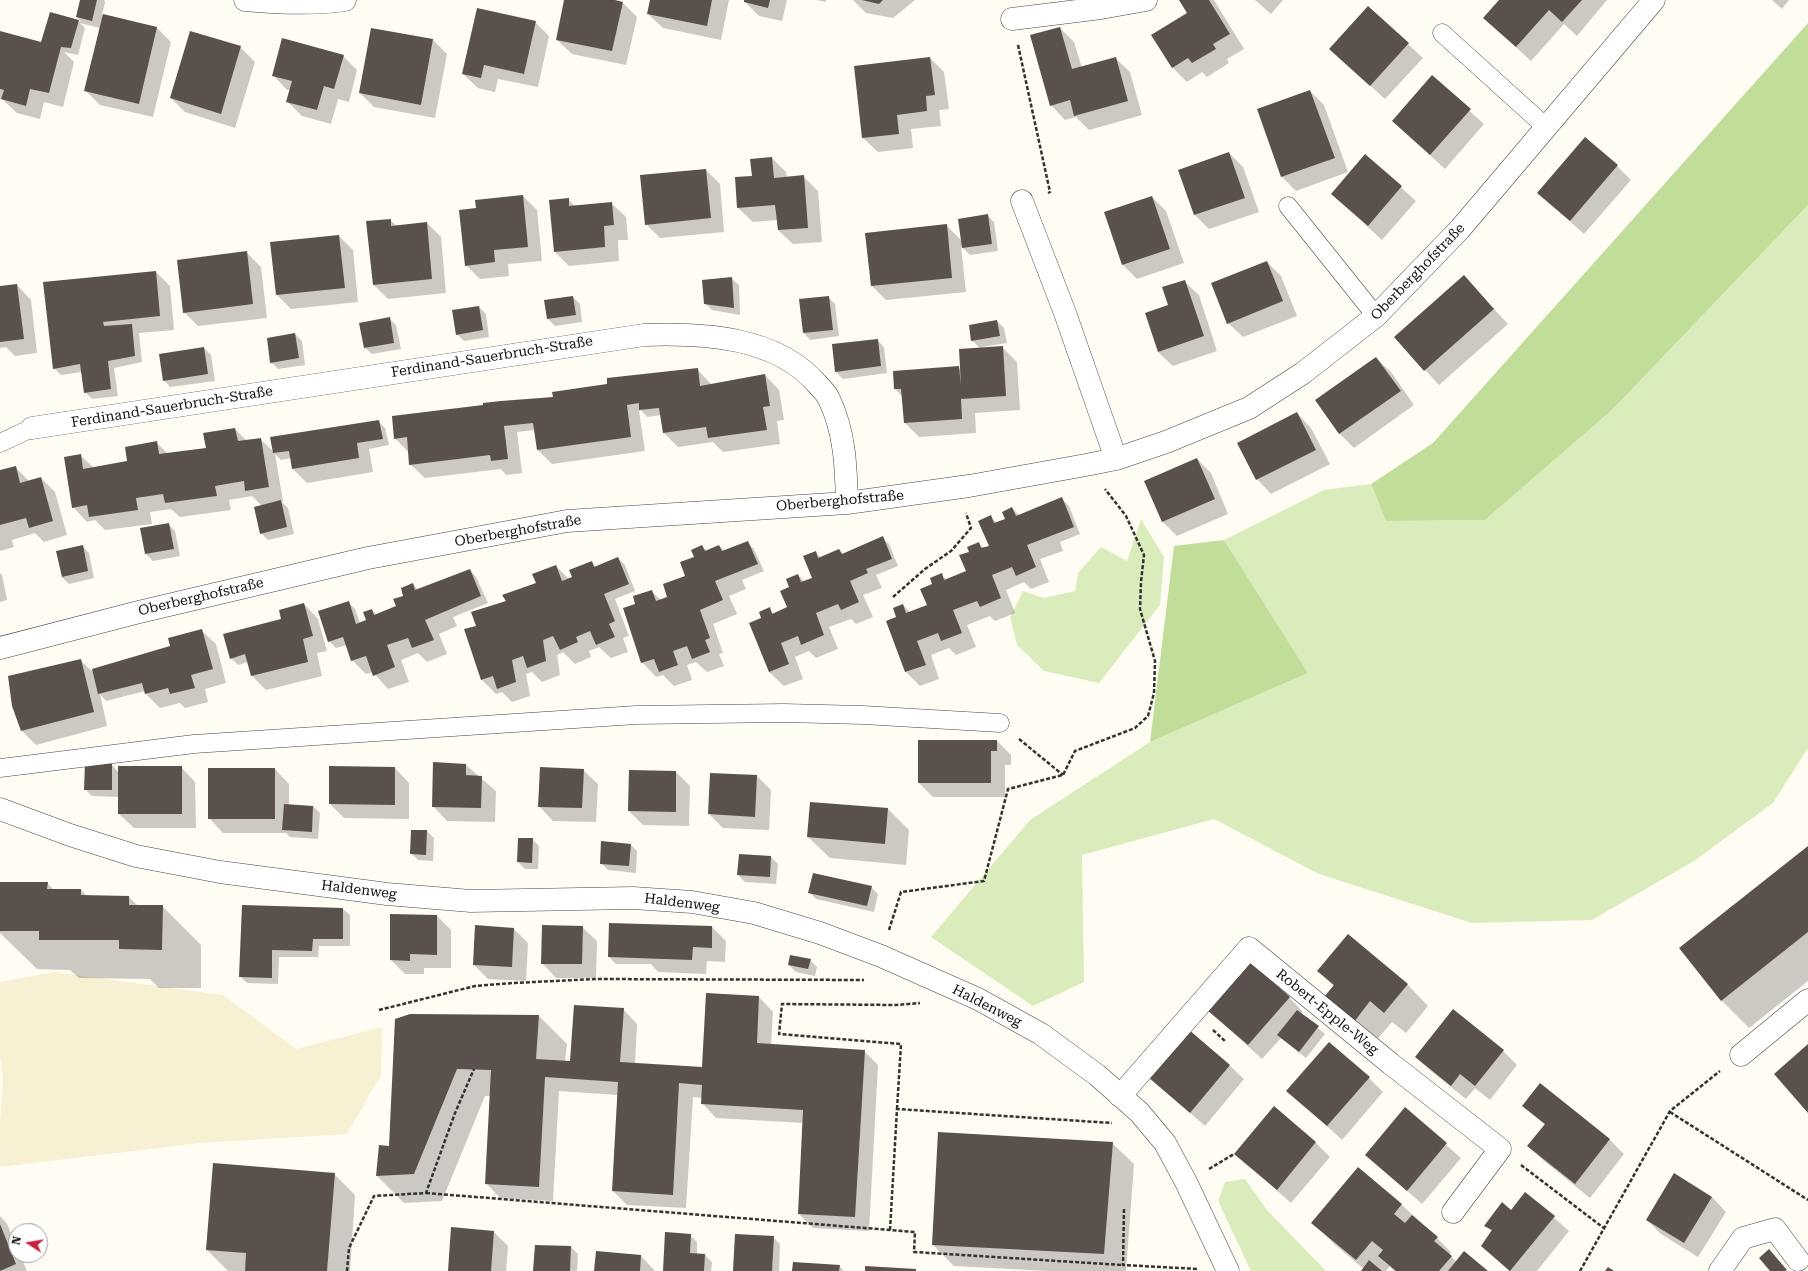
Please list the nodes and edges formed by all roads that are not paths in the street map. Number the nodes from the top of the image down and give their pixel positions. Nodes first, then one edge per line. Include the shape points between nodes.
1 (245, 0) edge
2 (345, 0) edge
3 (1146, 0) edge
4 (1654, 0) edge
5 (1012, 19) road end
6 (1442, 33) dead end
7 (1547, 128) junction
8 (1022, 201) dead end
9 (1288, 206) dead end
10 (1376, 316) junction
11 (32, 428) joint
12 (0, 443) edge
13 (1116, 459) junction
14 (847, 503) junction
15 (0, 648) edge
16 (1000, 723) road end
17 (0, 768) edge
18 (0, 809) edge
19 (1808, 1000) edge
20 (1741, 1055) road end
21 (1120, 1096) junction
22 (1453, 1212) dead end
23 (1803, 1266) edge
24 (1228, 1270) edge
25 (1720, 1271) edge

1 - 2 street via 324,3
3 - 5 street
4 - 7 street, Oberberghofstraße
6 - 7 lane
7 - 10 street, Oberberghofstraße via 1460,229
8 - 13 street via 1066,313
9 - 10 lane
10 - 13 street, Oberberghofstraße via 1303,373 1249,408 1153,447
11 - 12 lane
11 - 14 street, Ferdinand-Sauerbruch-Straße via 644,335 683,334 724,339 758,347 790,359 811,376 829,398 840,428 846,462
13 - 14 street, Oberberghofstraße via 959,488
14 - 15 street, Oberberghofstraße via 568,521 368,558
16 - 17 lane via 863,714 636,715 194,744
18 - 21 street, Haldenweg via 136,856 220,872 387,894 471,901 633,898 692,902 754,913 820,933 881,956 978,999 1041,1034 1097,1074
19 - 20 street
21 - 22 street, Robert-Epple-Weg via 1249,948 1391,1064 1500,1148
21 - 24 street, Haldenweg via 1139,1112 1165,1143
23 - 25 street via 1775,1229 1743,1238

